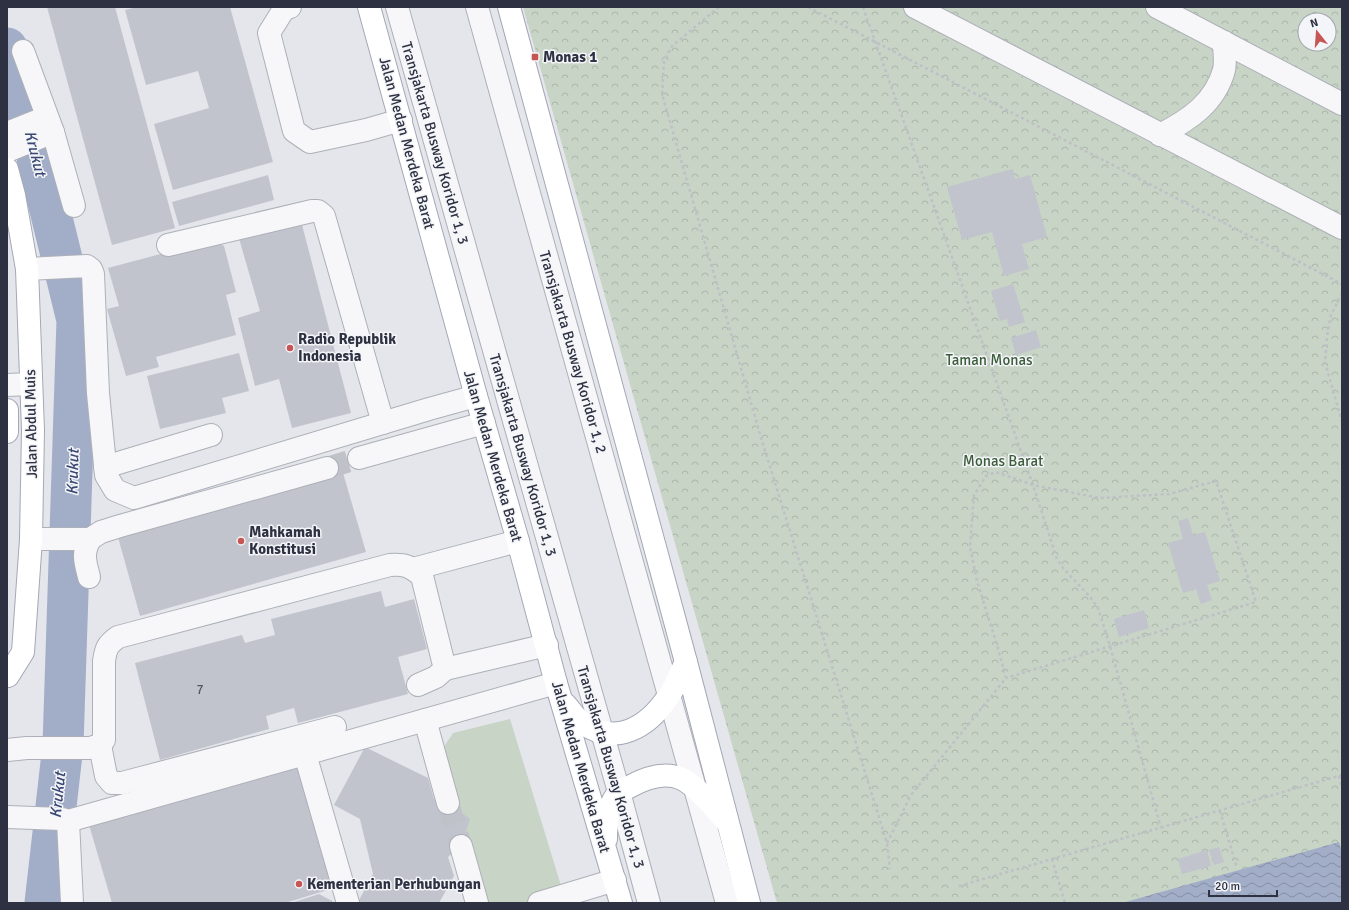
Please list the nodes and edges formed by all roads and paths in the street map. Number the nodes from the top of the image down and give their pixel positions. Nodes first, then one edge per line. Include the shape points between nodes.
1 (290, 7) edge
2 (369, 7) edge
3 (397, 7) edge
4 (477, 7) edge
5 (509, 7) edge
6 (719, 7) edge
7 (808, 7) edge
8 (863, 7) edge
9 (915, 7) edge
10 (1157, 7) edge
11 (876, 42) junction
12 (1224, 42) junction
13 (23, 51) dead end
14 (1342, 104) edge
15 (401, 120) junction
16 (45, 127) junction
17 (1160, 135) junction
18 (10, 141) edge
19 (7, 169) edge
20 (74, 206) dead end
21 (1342, 228) edge
22 (168, 245) dead end
23 (35, 269) junction
24 (1342, 284) edge
25 (1342, 293) edge
26 (7, 384) edge
27 (31, 384) junction
28 (476, 396) junction
29 (7, 410) edge
30 (1342, 422) edge
31 (383, 423) junction
32 (484, 423) junction
33 (7, 430) edge
34 (33, 430) junction
35 (212, 435) dead end
36 (359, 458) tunnel mouth
37 (105, 467) junction
38 (327, 468) tunnel mouth
39 (1033, 485) junction
40 (37, 539) junction
41 (81, 539) junction
42 (518, 541) junction
43 (413, 568) junction
44 (89, 577) dead end
45 (547, 646) junction
46 (1110, 646) junction
47 (686, 662) junction
48 (445, 669) junction
49 (1006, 678) junction
50 (7, 680) edge
51 (418, 685) dead end
52 (559, 692) junction
53 (669, 696) junction
54 (425, 720) junction
55 (335, 727) dead end
56 (601, 733) junction
57 (100, 745) junction
58 (17, 749) edge
59 (305, 754) junction
60 (1341, 776) edge
61 (1342, 786) edge
62 (695, 788) junction
63 (619, 792) junction
64 (448, 803) tunnel mouth
65 (1220, 811) junction
66 (12, 817) edge
67 (63, 820) junction
68 (728, 823) junction
69 (1161, 828) junction
70 (887, 843) junction
71 (461, 846) tunnel mouth
72 (606, 854) junction
73 (1052, 859) junction
74 (1236, 868) dead end
75 (890, 869) dead end
76 (615, 880) junction
77 (959, 886) dead end
78 (72, 903) edge
79 (348, 903) edge
80 (477, 903) edge
81 (539, 903) edge
82 (621, 903) edge
83 (649, 903) edge
84 (726, 903) edge
85 (750, 903) edge
86 (1065, 903) edge

1 - 15 street via 284,9 269,33 294,131 310,142
2 - 15 main road, Jalan Medan Merdeka Barat
3 - 56 street, Transjakarta Busway Koridor 1, 3
4 - 53 street, Transjakarta Busway Koridor 1, 2
5 - 47 main road
6 - 70 path via 672,46 664,61 662,94 762,441
7 - 11 path
8 - 11 path
9 - 17 street
10 - 12 street
11 - 24 path
11 - 39 path
12 - 14 street
12 - 17 street via 1224,69 1216,90 1198,111 1180,125
13 - 16 street
15 - 28 main road, Jalan Medan Merdeka Barat
16 - 18 street
16 - 20 street
17 - 21 street
19 - 23 main road, Jalan Abdul Muis
22 - 31 street via 318,211 324,216
23 - 27 main road, Jalan Abdul Muis
23 - 37 street via 87,266 93,274 98,393
25 - 30 path via 1331,315 1325,362
26 - 27 street
27 - 34 main road, Jalan Abdul Muis
28 - 31 street
28 - 32 main road, Jalan Medan Merdeka Barat
29 - 33 main road, Jalan Abdul Muis
31 - 37 street via 134,498 115,490 106,475
32 - 36 street
32 - 42 main road, Jalan Medan Merdeka Barat
33 - 34 street
34 - 40 main road, Jalan Abdul Muis
35 - 37 street
38 - 41 street
39 - 46 path via 1057,559 1098,608
39 - 46 path via 1100,498 1169,494 1216,481 1256,602
39 - 49 path via 996,472 986,476 974,495 970,547 977,581
40 - 41 street
40 - 50 main road, Jalan Abdul Muis via 23,652
41 - 44 street via 85,548
42 - 43 street
42 - 45 main road, Jalan Medan Merdeka Barat
43 - 48 street via 422,576
43 - 57 street via 390,565 118,637 106,649 104,661 104,740
45 - 48 street
45 - 52 main road, Jalan Medan Merdeka Barat
46 - 49 path
46 - 69 path
47 - 53 main road
47 - 68 main road
48 - 51 street via 436,677
49 - 70 path via 911,795
52 - 54 street
52 - 56 main road via 579,721
52 - 72 main road, Jalan Medan Merdeka Barat
53 - 56 main road via 653,717 633,730
53 - 62 street, Transjakarta Busway Koridor 1, 2
54 - 59 street
54 - 64 street
55 - 57 street via 122,783 112,783 106,776
56 - 63 street, Transjakarta Busway Koridor 1, 3
57 - 58 street via 90,748
59 - 67 street
59 - 79 street
60 - 61 path
60 - 65 path
62 - 63 main road via 681,778 665,775 642,780
62 - 68 main road
62 - 84 street, Transjakarta Busway Koridor 1, 2
63 - 72 main road via 606,823
63 - 83 street, Transjakarta Busway Koridor 1, 3
65 - 69 path
65 - 74 path
66 - 67 street
67 - 78 street
68 - 85 main road
69 - 73 path
70 - 75 path
71 - 80 street
72 - 76 main road, Jalan Medan Merdeka Barat
73 - 77 path
73 - 86 path
76 - 81 street
76 - 82 main road, Jalan Medan Merdeka Barat

